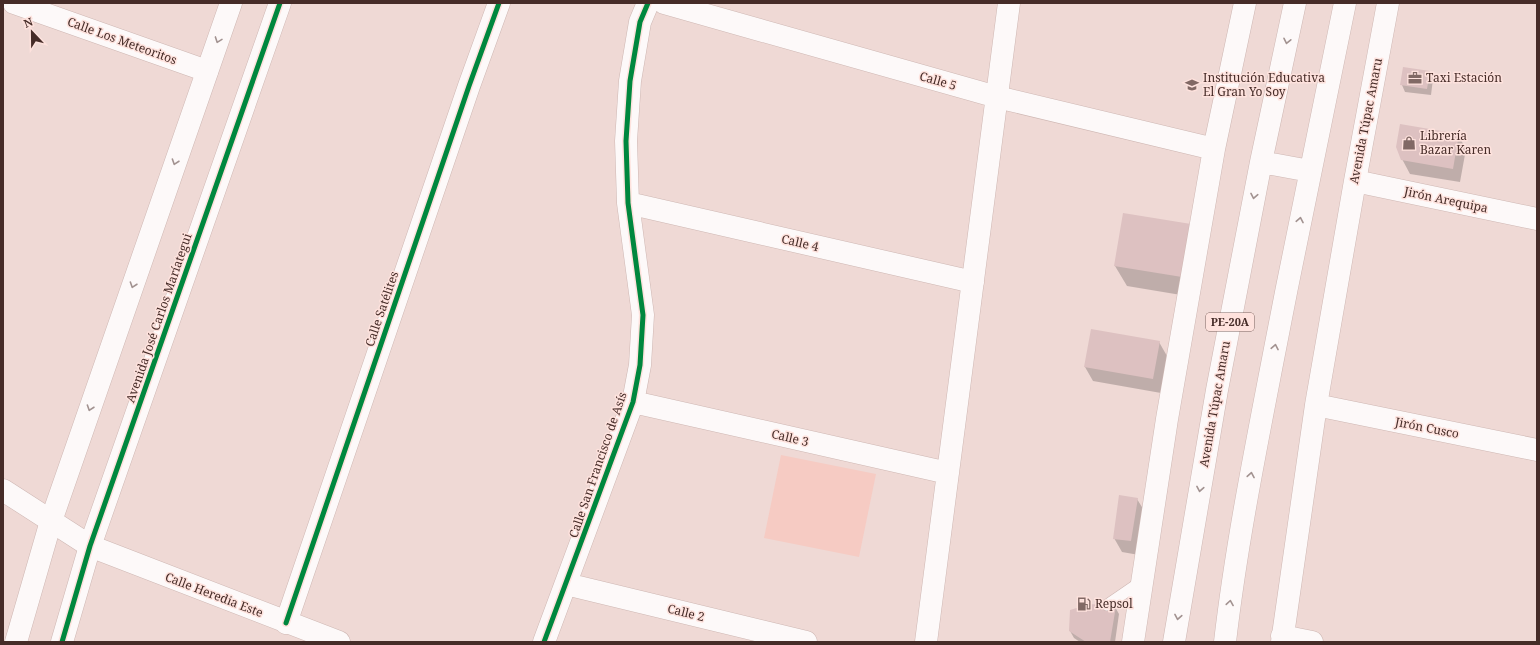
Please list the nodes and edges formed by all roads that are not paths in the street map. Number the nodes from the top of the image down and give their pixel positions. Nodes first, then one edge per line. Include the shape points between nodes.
1 (14, 3) edge
2 (231, 3) edge
3 (280, 3) edge
4 (499, 3) edge
5 (648, 3) edge
6 (664, 3) edge
7 (1009, 3) edge
8 (1245, 3) edge
9 (1295, 3) edge
10 (1345, 3) edge
11 (1388, 3) edge
12 (207, 72) junction
13 (997, 97) junction
14 (1214, 149) junction
15 (1261, 162) junction
16 (1310, 171) junction
17 (1355, 180) junction
18 (628, 203) junction
19 (1537, 219) edge
20 (973, 282) junction
21 (633, 402) junction
22 (1316, 405) junction
23 (1537, 450) edge
24 (948, 473) junction
25 (3, 490) edge
26 (51, 521) junction
27 (90, 546) junction
28 (1142, 580) junction
29 (566, 584) junction
30 (1108, 605) dead end
31 (286, 623) junction
32 (1282, 639) edge
33 (16, 642) edge
34 (62, 642) edge
35 (339, 642) edge
36 (544, 642) edge
37 (806, 642) edge
38 (926, 642) edge
39 (1133, 642) edge
40 (1174, 642) edge
41 (1224, 642) edge
42 (1312, 642) edge

1 - 12 main road, Calle Los Meteoritos
2 -> 12 main road
3 - 27 main road, Avenida José Carlos Maríategui
4 - 31 main road, Calle Satélites
5 - 18 main road, Calle San Francisco de Asís via 640,22 630,80 626,141
6 - 13 main road, Calle 5
7 - 13 main road
8 - 14 main road
9 -> 15 main road, Avenida Túpac Amaru / PE-20A
10 - 16 main road
11 - 17 main road, Avenida Túpac Amaru
12 -> 26 main road
13 - 14 main road, Calle 5
13 - 20 main road
14 - 28 main road
15 - 16 main road
15 -> 40 main road, Avenida Túpac Amaru / PE-20A via 1217,390
41 -> 16 main road via 1244,511
17 - 19 main road, Jirón Arequipa
17 - 22 main road, Avenida Túpac Amaru
18 - 20 main road, Calle 4
18 - 21 main road, Calle San Francisco de Asís via 643,315 640,365
20 - 24 main road
21 - 24 main road, Calle 3
21 - 29 main road, Calle San Francisco de Asís
22 - 23 main road, Jirón Cusco
22 - 32 main road, Avenida Túpac Amaru
24 - 38 main road
25 - 26 main road, Calle Heredia Este
26 - 27 main road, Calle Heredia Este
26 - 33 main road
27 - 31 main road, Calle Heredia Este
27 - 34 main road, Avenida José Carlos Maríategui
28 - 30 lane
28 - 39 main road
29 - 36 main road, Calle San Francisco de Asís
29 - 37 main road, Calle 2
31 - 35 main road, Calle Heredia Este
32 - 42 main road

